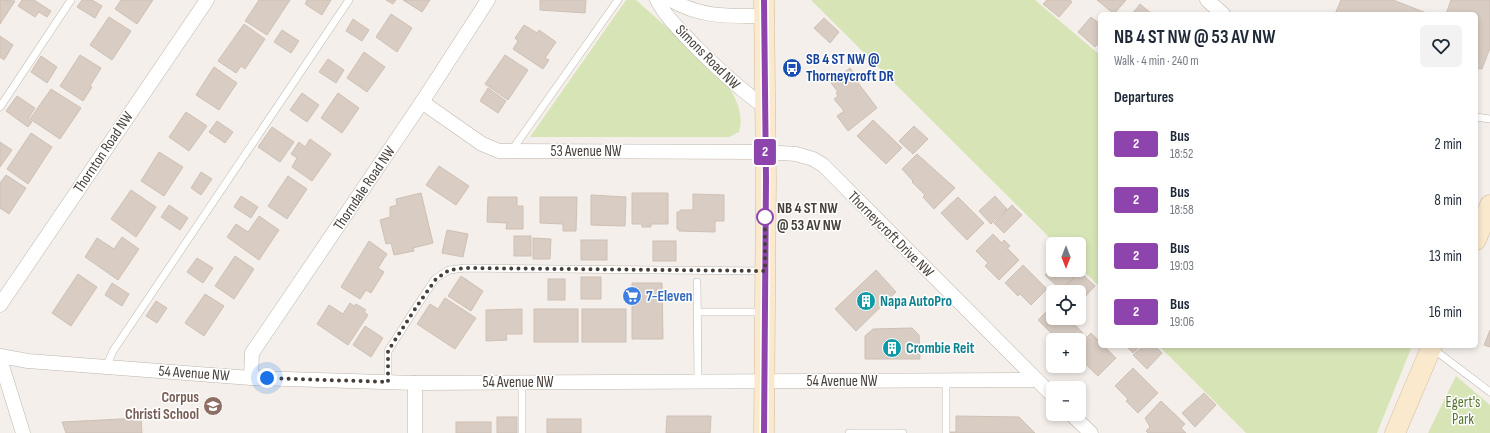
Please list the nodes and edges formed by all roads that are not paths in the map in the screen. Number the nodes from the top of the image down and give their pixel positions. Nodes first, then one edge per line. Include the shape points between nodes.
1 (71, 0) edge
2 (207, 0) edge
3 (349, 0) edge
4 (488, 0) edge
5 (618, 0) edge
6 (657, 0) edge
7 (671, 0) edge
8 (1207, 0) edge
9 (764, 8) edge
10 (1221, 12) edge
11 (422, 102) junction
12 (0, 107) edge
13 (765, 107) junction
14 (1478, 117) edge
15 (1490, 119) edge
16 (512, 150) junction
17 (765, 152) junction
18 (1490, 206) edge
19 (1480, 234) edge
20 (765, 271) junction
21 (697, 282) dead end
22 (0, 305) edge
23 (697, 312) junction
24 (765, 312) junction
25 (1431, 348) edge
26 (1432, 348) edge
27 (0, 356) edge
28 (0, 359) edge
29 (106, 367) junction
30 (251, 378) junction
31 (946, 380) junction
32 (1037, 380) junction
33 (698, 381) junction
34 (764, 381) junction
35 (388, 382) junction
36 (522, 382) junction
37 (415, 383) junction
38 (1046, 389) edge
39 (1490, 392) edge
40 (1078, 421) edge
41 (23, 433) edge
42 (415, 433) edge
43 (522, 433) edge
44 (764, 433) edge
45 (849, 433) edge
46 (903, 433) edge
47 (946, 433) edge
48 (1091, 433) edge
49 (1395, 433) edge

1 - 12 lane
2 - 22 street, Thornton Road NW
3 - 29 lane via 118,345
4 - 11 street, Thorndale Road NW
5 - 16 lane
6 - 13 street, Simons Road NW via 663,12 731,81
7 - 9 street, Simons Road NW via 687,9 710,14 735,16
8 - 10 street
9 - 13 main road
11 - 16 street, 53 Avenue NW via 482,144 499,151
11 - 30 street, Thorndale Road NW via 252,353
13 - 17 main road
14 - 15 lane
16 - 17 street, 53 Avenue NW
17 - 20 main road
17 - 32 street, Thorneycroft Drive NW via 796,154 823,165
18 - 19 main road
20 - 24 main road
20 - 35 lane via 465,268 449,270 436,279 388,351
21 - 23 lane
23 - 24 lane
23 - 33 lane
24 - 34 main road
25 - 49 main road
26 - 39 lane
27 - 29 street, 54 Avenue NW via 28,361
28 - 41 street
29 - 30 street, 54 Avenue NW
30 - 35 street, 54 Avenue NW
31 - 32 street, 54 Avenue NW
31 - 34 street, 54 Avenue NW
31 - 47 lane
32 - 38 street, Thorneycroft Drive NW
33 - 34 street, 54 Avenue NW
33 - 36 street, 54 Avenue NW
34 - 44 main road
35 - 37 street, 54 Avenue NW
36 - 37 street, 54 Avenue NW
36 - 43 lane
37 - 42 street
40 - 48 street
45 - 46 lane

